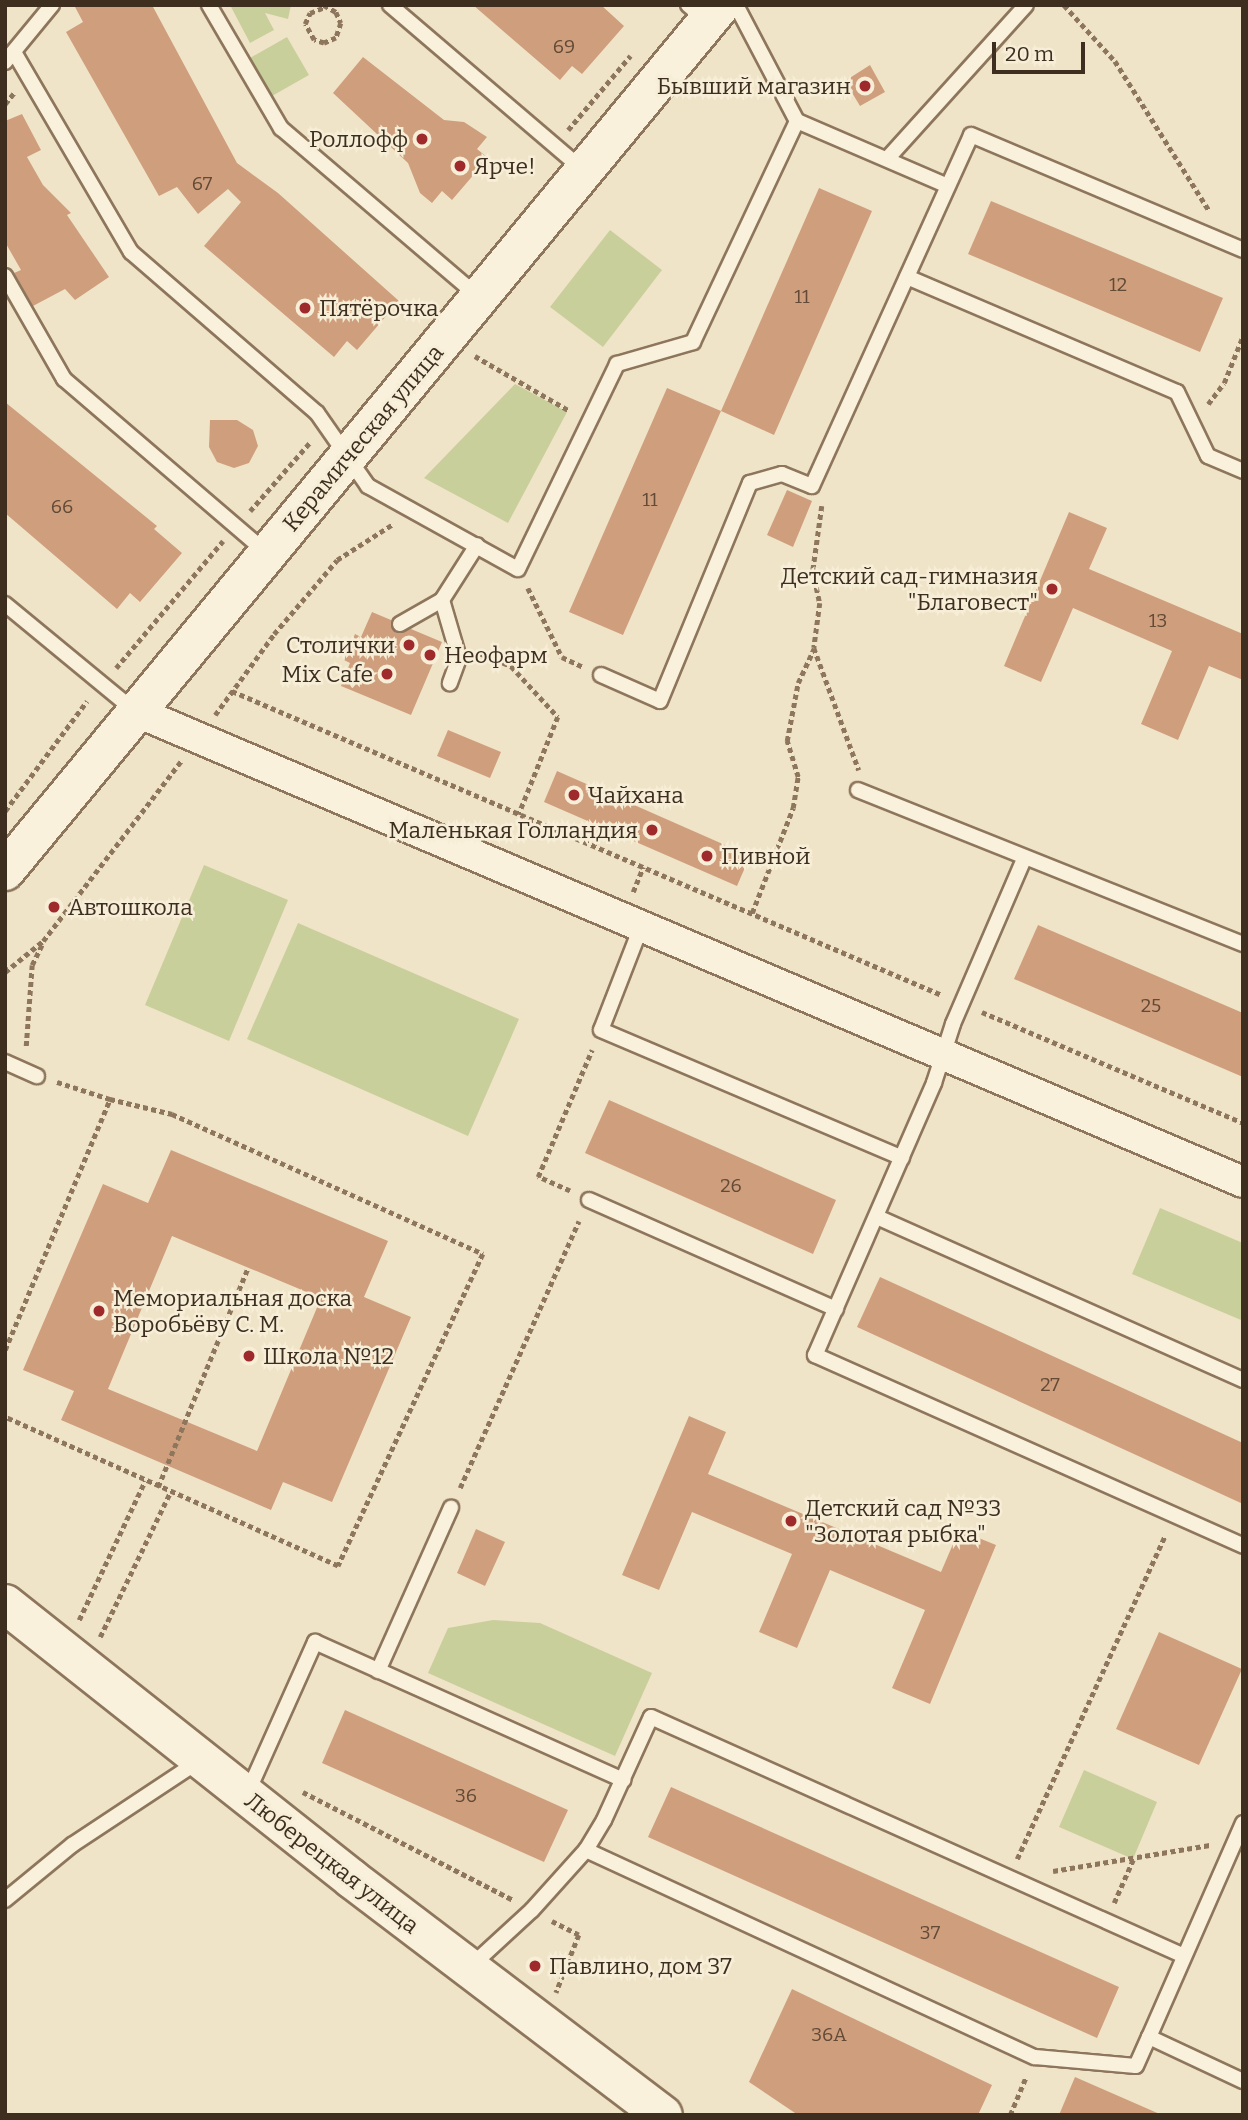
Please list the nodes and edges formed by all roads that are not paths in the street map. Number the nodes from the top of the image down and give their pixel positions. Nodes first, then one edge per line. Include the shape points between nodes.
1 (52, 5) edge
2 (209, 5) edge
3 (390, 5) edge
4 (1026, 5) edge
5 (713, 9) edge
6 (10, 57) edge
7 (797, 121) junction
8 (887, 159) junction
9 (584, 170) junction
10 (948, 186) junction
11 (1237, 247) edge
12 (5, 276) edge
13 (907, 277) junction
14 (480, 298) junction
15 (346, 458) junction
16 (1243, 471) edge
17 (477, 545) junction
18 (266, 552) junction
19 (442, 600) junction
20 (5, 604) edge
21 (400, 624) dead end
22 (601, 675) road end
23 (450, 682) dead end
24 (135, 711) junction
25 (858, 790) dead end
26 (1024, 859) junction
27 (5, 871) edge
28 (641, 927) junction
29 (1243, 944) edge
30 (943, 1055) junction
31 (5, 1062) edge
32 (37, 1076) road end
33 (902, 1158) junction
34 (1243, 1182) edge
35 (589, 1199) road end
36 (877, 1217) junction
37 (836, 1309) junction
38 (1243, 1380) edge
39 (451, 1508) road end
40 (1243, 1546) edge
41 (5, 1604) edge
42 (378, 1671) junction
43 (201, 1760) junction
44 (622, 1780) junction
45 (252, 1783) junction
46 (1243, 1822) edge
47 (586, 1850) junction
48 (5, 1900) edge
49 (1184, 1956) junction
50 (469, 1968) junction
51 (1149, 2037) junction
52 (1243, 2081) edge
53 (663, 2115) edge

1 - 6 lane
2 - 14 lane via 281,128
3 - 9 lane
4 - 8 lane
5 - 7 lane
5 - 9 main road, Керамическая улица
6 - 15 lane via 131,252 325,424
7 - 8 lane
7 - 17 lane via 693,342 617,364 518,569
8 - 10 lane
9 - 14 main road, Керамическая улица
10 - 11 lane via 971,135
10 - 13 lane
12 - 18 lane via 64,379
13 - 16 lane via 1177,392 1208,456
13 - 22 lane via 813,486 782,474 750,483 660,701
14 - 15 main road, Керамическая улица
15 - 17 lane via 368,486
15 - 18 main road, Керамическая улица
17 - 19 lane
18 - 24 main road, Керамическая улица
19 - 21 lane
19 - 23 lane via 459,658
20 - 24 lane
24 - 27 main road, Керамическая улица
24 - 28 street
25 - 26 lane
26 - 29 lane
26 - 30 lane
28 - 30 street
28 - 33 lane via 601,1030
30 - 33 lane
30 - 34 street
31 - 32 lane
33 - 36 lane
35 - 37 lane
36 - 37 lane
36 - 38 lane
37 - 40 lane via 815,1355
39 - 42 lane
41 - 43 main road, Люберецкая улица
42 - 44 lane
42 - 45 lane via 315,1643
43 - 45 main road, Люберецкая улица
43 - 48 lane via 72,1845
44 - 47 lane
44 - 49 lane via 650,1717
45 - 50 main road, Люберецкая улица
46 - 49 lane
47 - 50 lane via 532,1910
47 - 51 lane via 1035,2057 1136,2066
49 - 51 lane
50 - 53 main road, Люберецкая улица
51 - 52 lane

